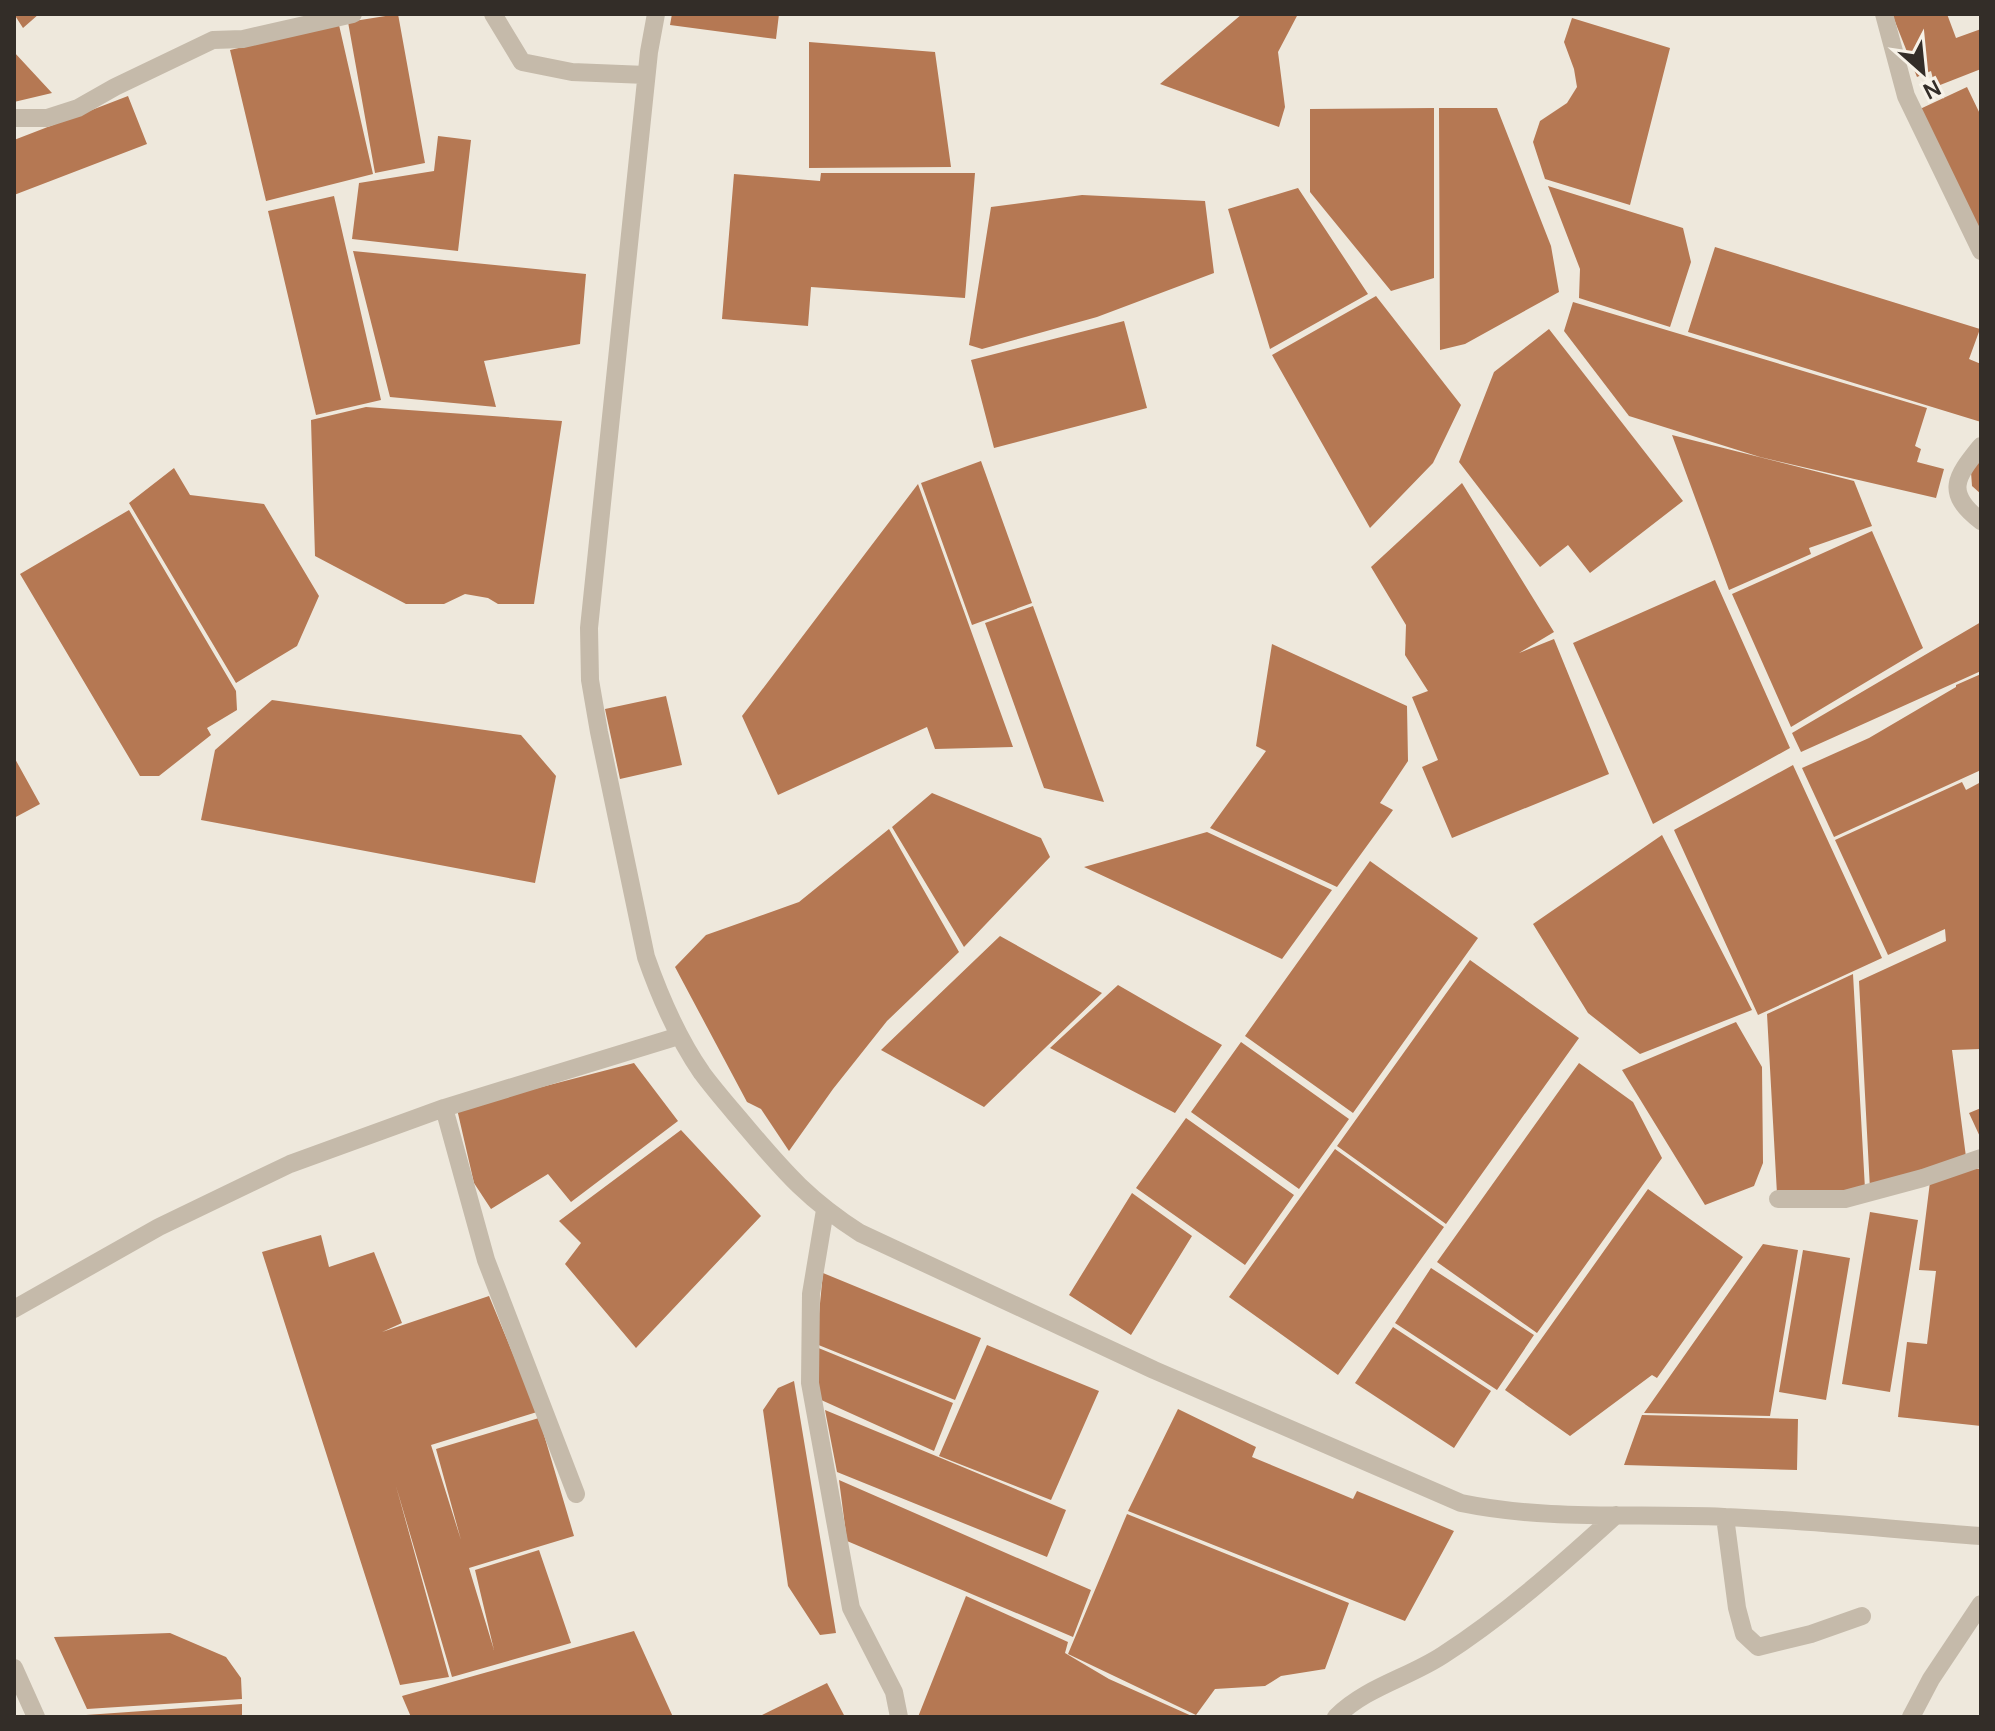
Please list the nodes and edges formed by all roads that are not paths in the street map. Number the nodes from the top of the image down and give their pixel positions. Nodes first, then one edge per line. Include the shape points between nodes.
1 (353, 14) edge
2 (493, 14) edge
3 (656, 14) edge
4 (1884, 14) edge
5 (646, 75) junction
6 (14, 118) edge
7 (1981, 251) edge
8 (1981, 446) edge
9 (1981, 521) edge
10 (679, 1036) junction
11 (444, 1108) junction
12 (1981, 1158) edge
13 (1778, 1199) dead end
14 (825, 1210) junction
15 (14, 1309) edge
16 (576, 1494) dead end
17 (1616, 1515) junction
18 (1725, 1517) junction
19 (1981, 1536) edge
20 (1981, 1604) edge
21 (1862, 1616) dead end
22 (14, 1668) edge
23 (36, 1717) edge
24 (899, 1717) edge
25 (1336, 1717) edge
26 (1911, 1717) edge

1 - 6 street via 243,39 213,40 78,108 47,118
2 - 5 street via 522,62 572,72
3 - 5 street
4 - 7 street via 1906,96
5 - 10 street via 589,628 590,680 646,957
8 - 9 street via 1956,481 1960,497
10 - 11 street
10 - 14 street via 702,1073 778,1165
11 - 15 street via 290,1164 159,1227
11 - 16 street via 486,1260
12 - 13 street via 1845,1199
14 - 17 street via 860,1233 1154,1370 1461,1503 1500,1511
14 - 24 street via 811,1294 810,1383 851,1608 894,1692
17 - 18 street
17 - 25 street via 1488,1626 1437,1659 1372,1690
18 - 19 street
18 - 21 street via 1737,1608 1744,1634 1758,1647
20 - 26 street
22 - 23 street

